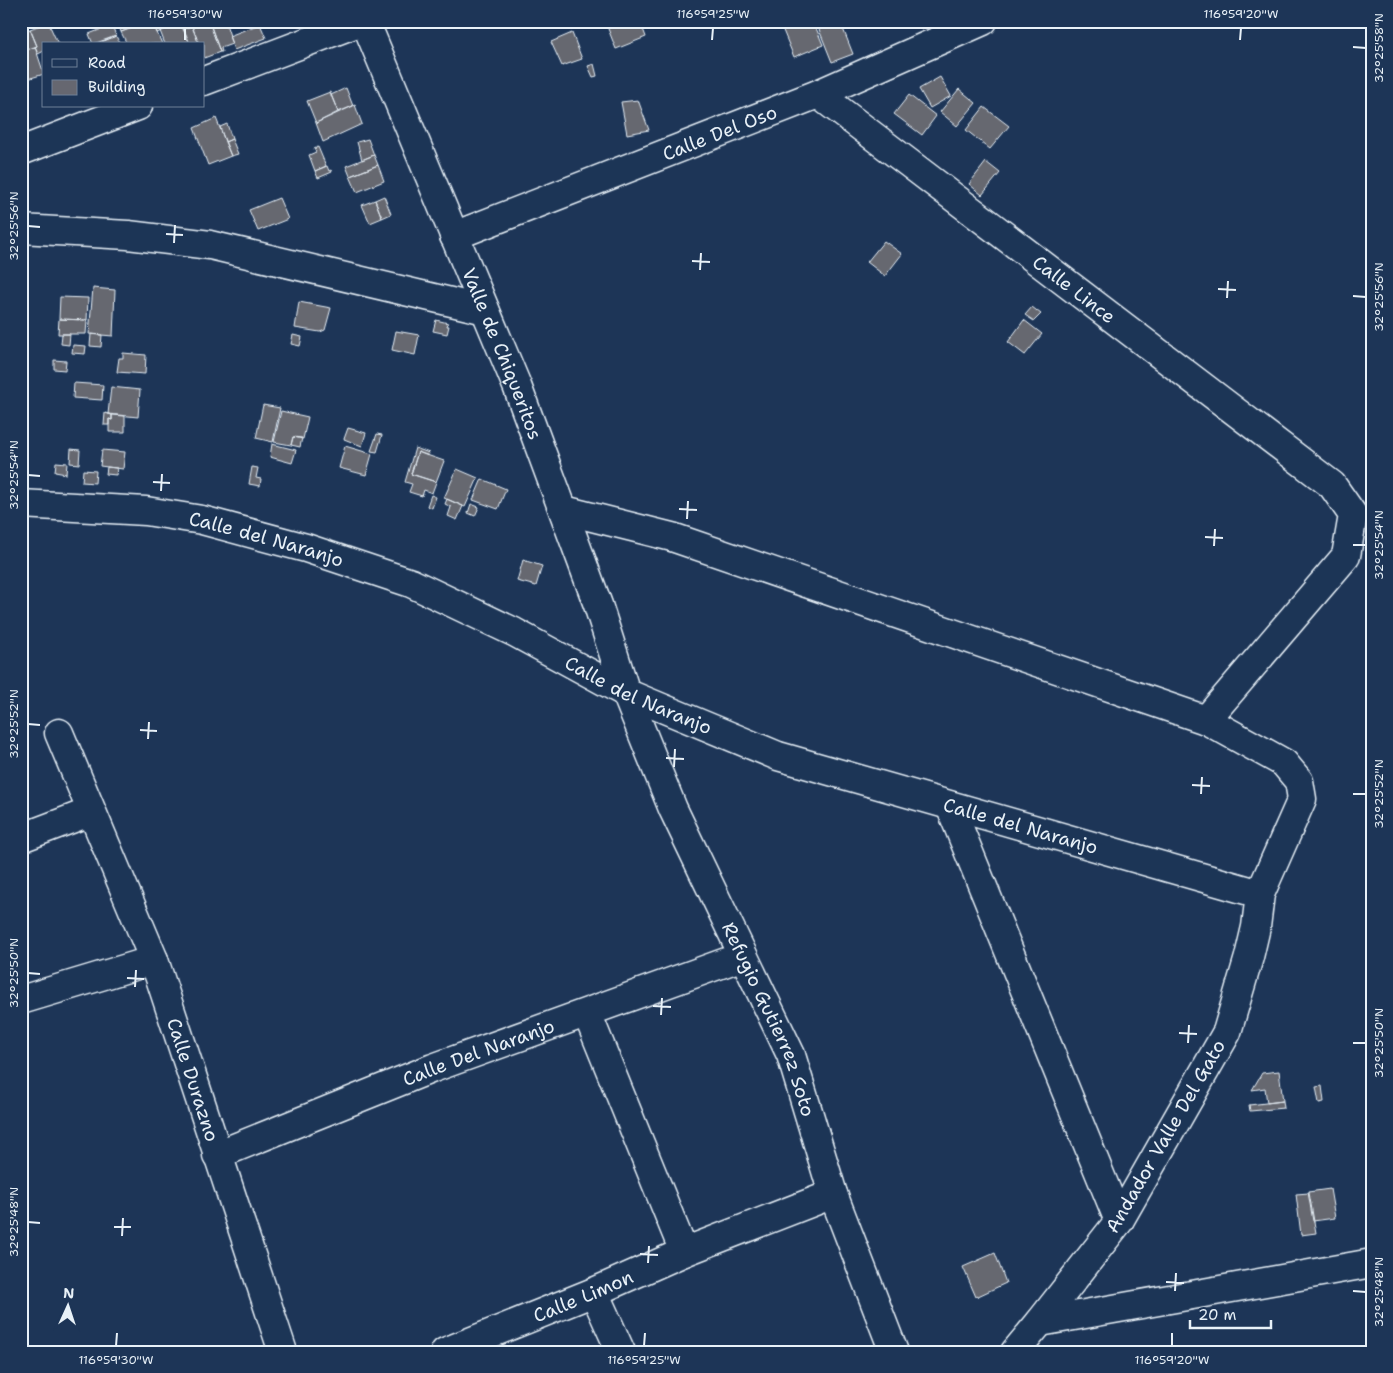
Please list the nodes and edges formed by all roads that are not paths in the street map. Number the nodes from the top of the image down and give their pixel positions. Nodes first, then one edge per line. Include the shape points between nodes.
1 (364, 21) edge
2 (983, 21) edge
3 (205, 82) edge
4 (818, 94) junction
5 (133, 108) edge
6 (21, 151) edge
7 (21, 229) edge
8 (454, 236) junction
9 (485, 310) junction
10 (21, 504) edge
11 (564, 510) junction
12 (626, 693) junction
13 (1206, 720) junction
14 (59, 733) dead end
15 (950, 806) junction
16 (92, 814) junction
17 (21, 838) edge
18 (1260, 894) junction
19 (743, 956) junction
20 (154, 960) junction
21 (21, 1000) edge
22 (587, 1013) junction
23 (217, 1155) junction
24 (833, 1194) junction
25 (1119, 1221) junction
26 (684, 1252) junction
27 (1372, 1263) edge
28 (594, 1292) junction
29 (1040, 1322) junction
30 (283, 1352) edge
31 (445, 1352) edge
32 (621, 1352) edge
33 (894, 1352) edge
34 (1015, 1352) edge

1 - 3 street
1 - 8 street, Valle de Chiqueritos
2 - 4 street, Calle Del Oso
4 - 8 street, Calle Del Oso
4 - 13 street, Calle Lince via 1332,485 1353,515 1346,556
5 - 6 street
7 - 9 street via 128,235 210,245
8 - 9 street, Valle de Chiqueritos
9 - 11 street, Valle de Chiqueritos
10 - 12 street, Calle del Naranjo via 146,511 202,520 306,548 411,583 514,632
11 - 12 street, Valle de Chiqueritos
11 - 13 street, Andador Valle Del Gato via 672,537
12 - 15 street, Calle del Naranjo via 778,756
12 - 19 street, Refugio Gutierrez Soto via 673,809
13 - 18 street, Andador Valle Del Gato via 1284,763 1299,781 1302,799
14 - 16 street, Calle Durazno
15 - 18 street, Calle del Naranjo
15 - 25 street
16 - 17 street
16 - 20 street, Calle Durazno
18 - 25 street, Andador Valle Del Gato via 1250,957 1226,1032
19 - 22 street, Calle Del Naranjo
19 - 24 street, Refugio Gutierrez Soto via 791,1056
20 - 21 street
20 - 23 street, Calle Durazno
22 - 23 street, Calle Del Naranjo via 433,1068
22 - 26 street
23 - 30 street, Calle Durazno
24 - 26 street, Calle Limon
24 - 33 street, Refugio Gutierrez Soto
25 - 29 street, Andador Valle Del Gato
26 - 28 street, Calle Limon
27 - 29 street
28 - 31 street, Calle Limon
28 - 32 street
29 - 34 street, Andador Valle Del Gato

